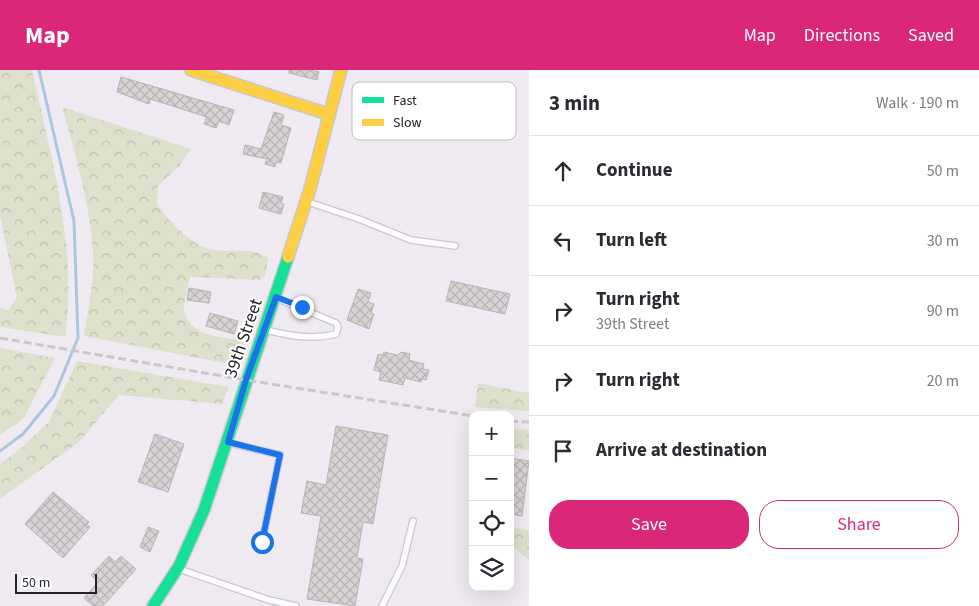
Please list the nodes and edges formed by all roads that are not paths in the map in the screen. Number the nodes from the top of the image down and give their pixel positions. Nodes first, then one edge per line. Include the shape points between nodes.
1 (192, 70) edge
2 (341, 70) edge
3 (328, 114) junction
4 (306, 201) junction
5 (455, 246) dead end
6 (276, 297) junction
7 (264, 330) junction
8 (228, 442) junction
9 (413, 522) dead end
10 (262, 542) dead end
11 (179, 569) junction
12 (153, 606) edge
13 (296, 606) edge
14 (382, 606) edge

1 - 3 street
2 - 3 street, 39th Street
3 - 4 street, 39th Street
4 - 5 lane via 411,240
4 - 6 street, 39th Street
6 - 7 street, 39th Street
6 - 7 lane via 336,323 336,334 304,337
7 - 8 street, 39th Street
8 - 10 lane via 280,455
8 - 11 street, 39th Street via 192,544
9 - 14 lane via 402,566
11 - 12 street, 39th Street
11 - 13 lane

